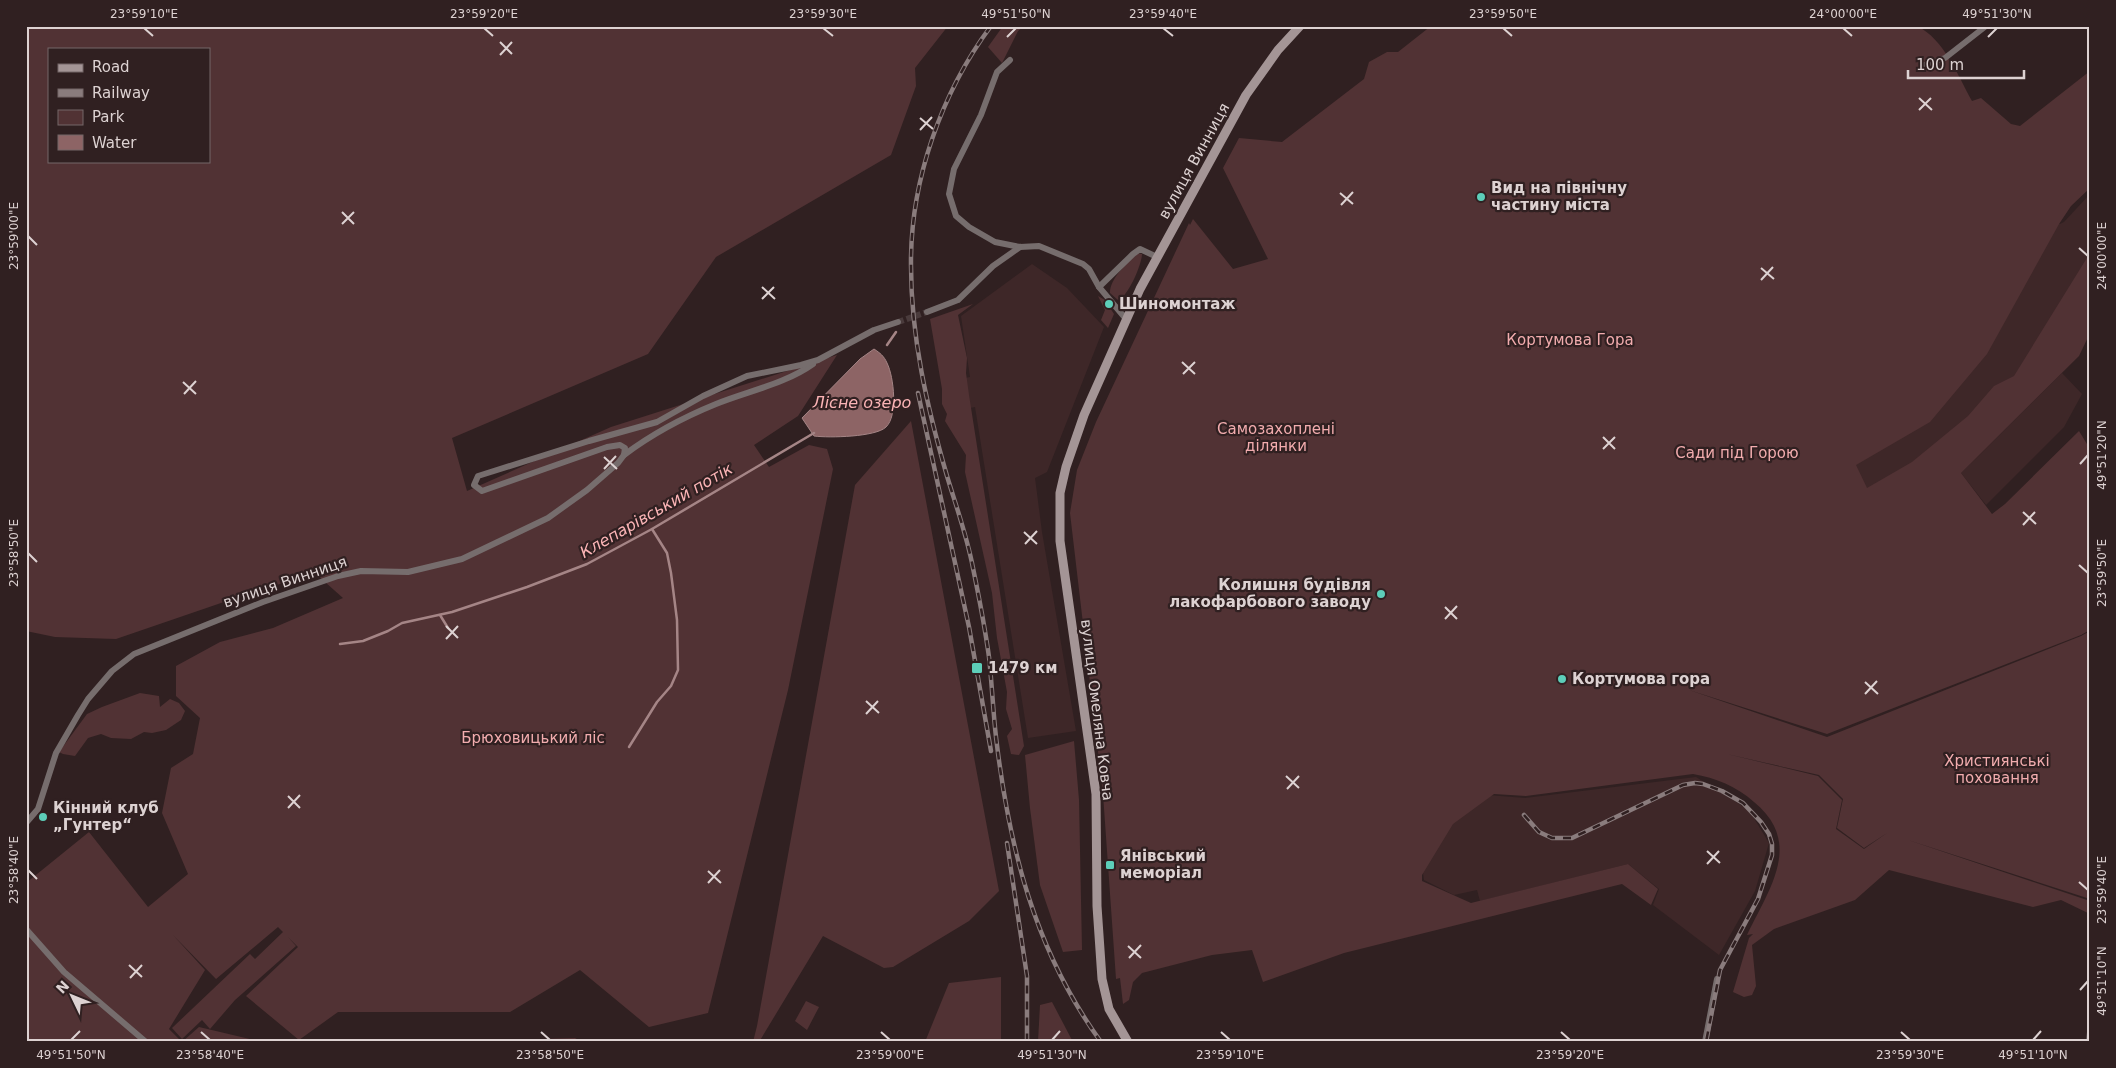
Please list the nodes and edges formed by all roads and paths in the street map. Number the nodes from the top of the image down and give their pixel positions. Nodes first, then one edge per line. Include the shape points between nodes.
1 (1300, 26) edge
2 (1986, 26) edge
3 (1010, 60) dead end
4 (1922, 66) dead end
5 (1020, 247) junction
6 (1157, 257) junction
7 (1099, 287) junction
8 (927, 312) tunnel mouth
9 (1126, 318) junction
10 (898, 322) tunnel mouth
11 (818, 360) junction
12 (624, 455) junction
13 (1066, 467) joint
14 (26, 823) edge
15 (26, 929) edge
16 (1717, 979) dead end
17 (2090, 1032) edge
18 (146, 1042) edge
19 (1128, 1042) edge
20 (1705, 1042) edge
21 (2089, 1042) edge

1 - 6 main road, вулиця Винниця via 1278,50 1246,95
2 - 4 street via 1945,58
3 - 5 street via 997,72 981,115 954,169 949,194 956,216 969,227 995,242
5 - 7 street via 1039,246 1083,264
5 - 8 street via 993,266 958,300
6 - 7 street via 1140,249
6 - 9 main road, вулиця Винниця
7 - 9 street
9 - 13 main road, вулиця Винниця via 1084,415
10 - 11 street via 874,330
11 - 12 street, вулиця Винниця via 803,370 715,404 639,443
11 - 12 street via 747,376 702,396 657,422 487,472 478,476 474,485 486,490 614,445 624,446
12 - 14 street, вулиця Винниця via 588,490 559,511 462,559 408,572 361,571 338,576 134,654 112,671 83,707 56,753 38,808
13 - 19 main road, вулиця Омеляна Ковча via 1060,493 1059,520 1096,794 1097,906 1102,979 1109,1009
15 - 18 street via 64,972
16 - 20 street
17 - 21 street

